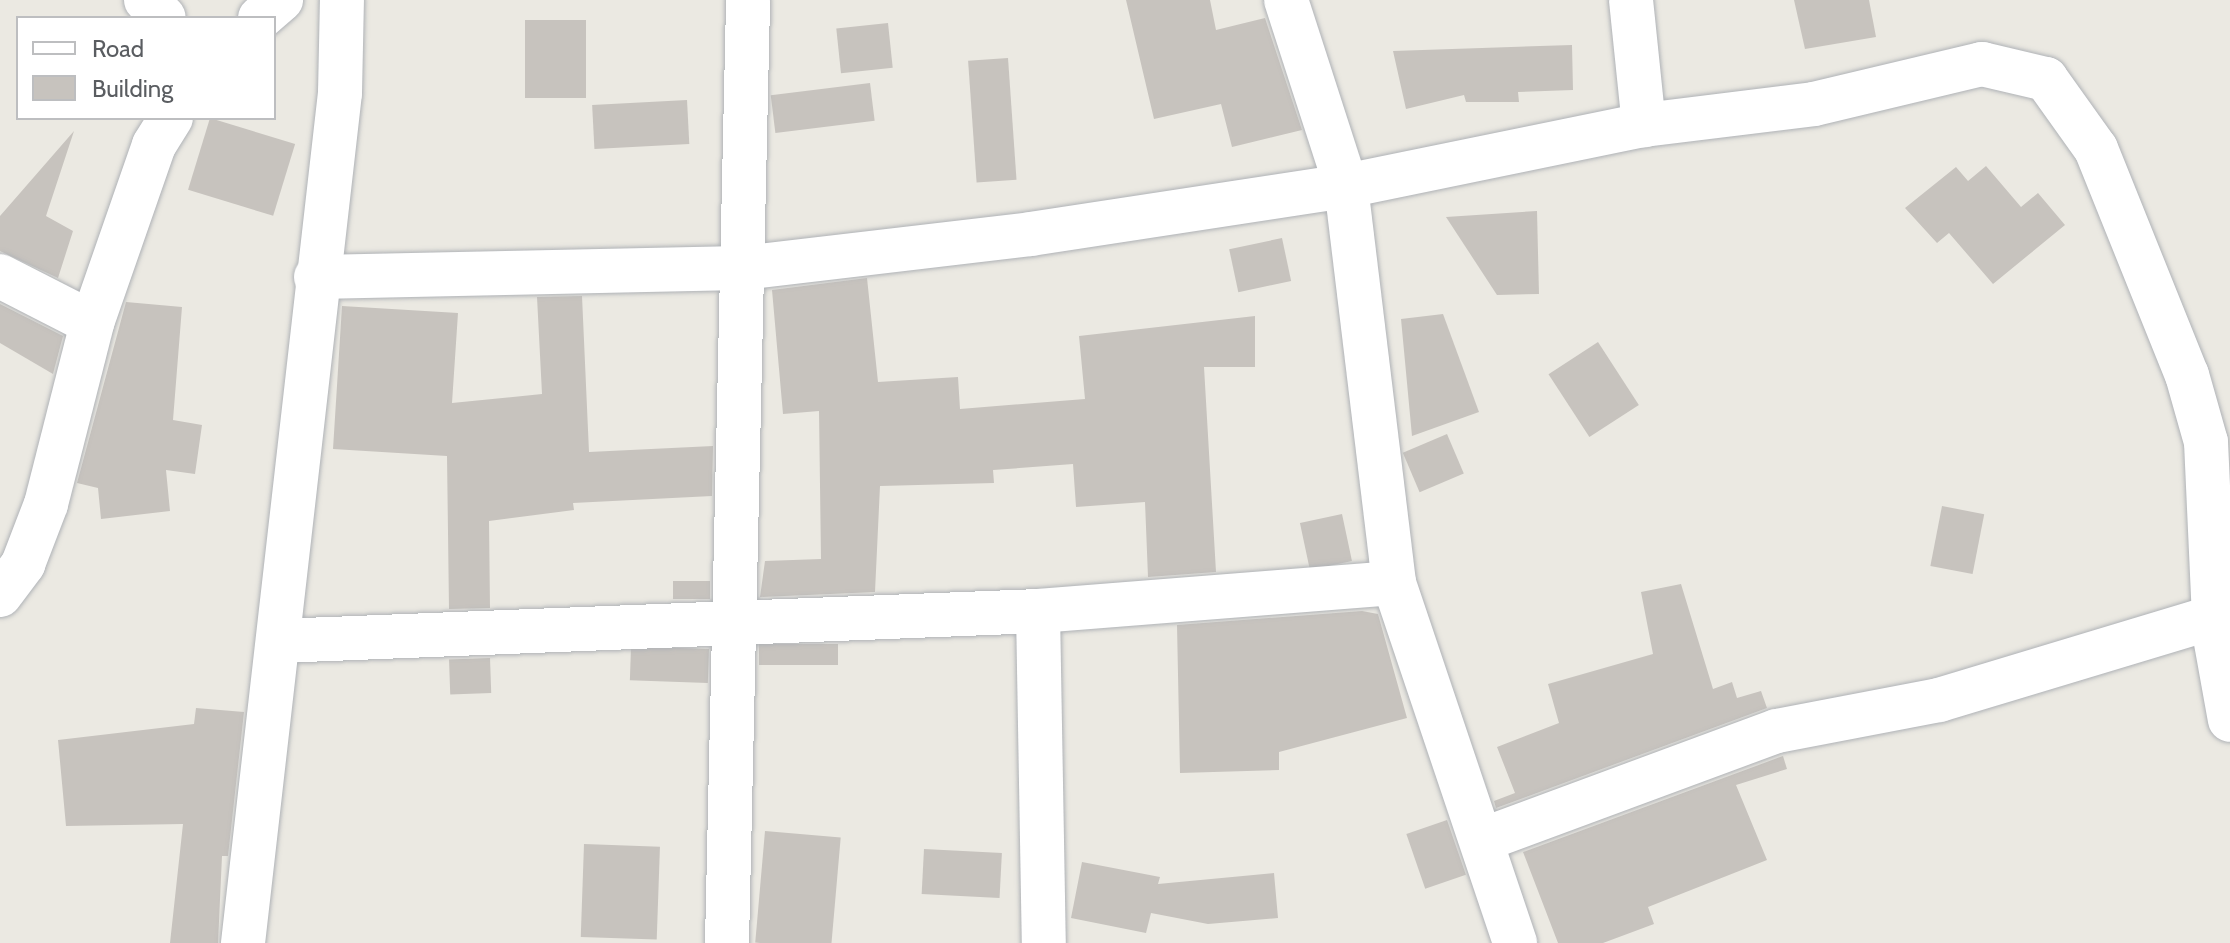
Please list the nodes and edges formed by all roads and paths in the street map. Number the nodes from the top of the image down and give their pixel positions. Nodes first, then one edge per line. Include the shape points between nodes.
1 (146, 0) edge
2 (281, 0) edge
3 (342, 0) edge
4 (748, 0) edge
5 (1286, 0) edge
6 (1631, 0) edge
7 (162, 16) edge
8 (262, 16) edge
9 (170, 120) edge
10 (1644, 125) junction
11 (1346, 186) junction
12 (742, 268) junction
13 (0, 276) edge
14 (316, 277) junction
15 (92, 323) junction
16 (1394, 583) junction
17 (0, 595) edge
18 (1038, 611) junction
19 (2217, 616) junction
20 (737, 621) junction
21 (279, 641) junction
22 (2230, 720) edge
23 (1482, 840) junction
24 (243, 943) edge
25 (727, 943) edge
26 (1044, 943) edge
27 (1515, 943) edge

1 - 7 street
2 - 8 street
3 - 14 street via 340,93
4 - 12 street
5 - 11 street
6 - 10 street
9 - 15 street via 154,145
10 - 11 street
10 - 19 street via 1814,104 1982,64 2046,79 2096,149 2187,375 2206,442
11 - 12 street
11 - 16 street
12 - 14 street
12 - 20 street
13 - 15 street
14 - 21 street
15 - 17 street via 46,504 23,564
16 - 18 street
16 - 23 street
18 - 20 street
18 - 26 street
19 - 22 street
19 - 23 street via 1939,700 1777,731
20 - 21 street
20 - 25 street
21 - 24 street
23 - 27 street

